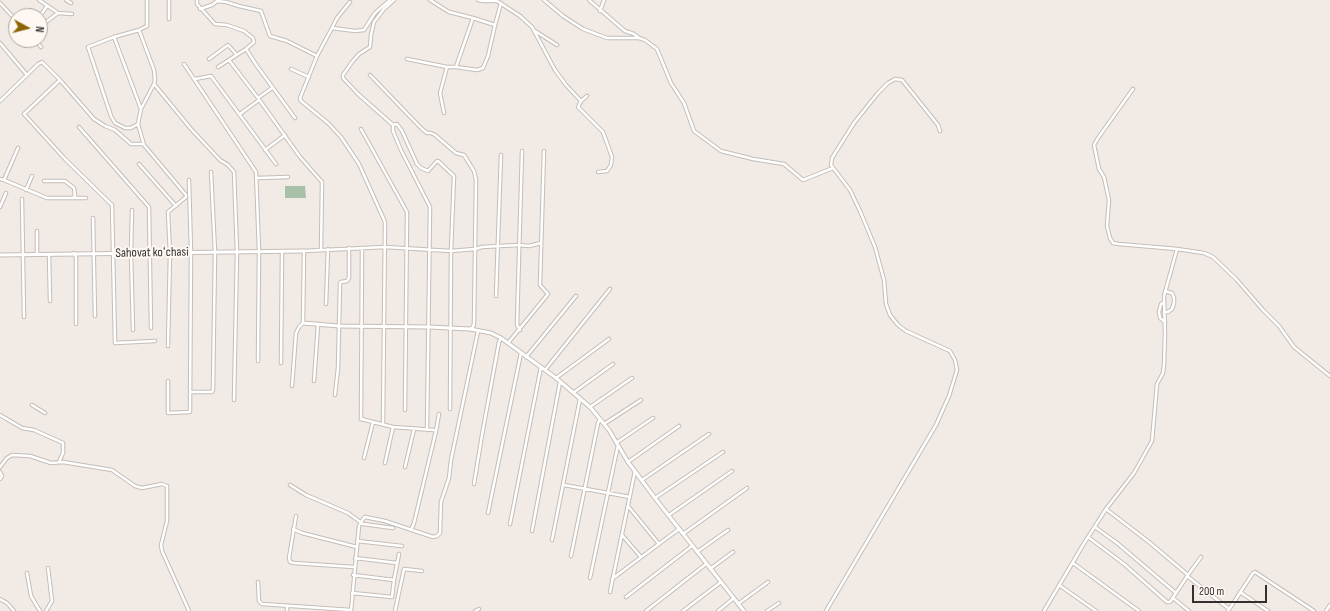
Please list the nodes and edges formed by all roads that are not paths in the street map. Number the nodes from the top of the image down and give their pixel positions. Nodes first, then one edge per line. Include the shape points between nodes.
1 (39, 0) edge
2 (66, 0) edge
3 (147, 0) edge
4 (169, 0) edge
5 (197, 0) edge
6 (390, 0) edge
7 (394, 0) edge
8 (430, 0) edge
9 (478, 0) edge
10 (497, 0) edge
11 (544, 0) edge
12 (589, 0) edge
13 (604, 0) edge
14 (350, 2) dead end
15 (0, 3) edge
16 (501, 3) junction
17 (71, 4) dead end
18 (46, 6) joint
19 (200, 9) junction
20 (8, 10) edge
21 (600, 11) junction
22 (58, 13) junction
23 (72, 14) dead end
24 (473, 18) junction
25 (169, 19) dead end
26 (48, 20) edge
27 (495, 25) junction
28 (332, 28) junction
29 (533, 29) junction
30 (140, 30) junction
31 (114, 37) junction
32 (639, 38) junction
33 (0, 43) edge
34 (557, 45) dead end
35 (246, 49) junction
36 (237, 55) junction
37 (317, 56) junction
38 (209, 59) dead end
39 (407, 59) dead end
40 (228, 60) junction
41 (184, 64) dead end
42 (446, 67) junction
43 (456, 67) junction
44 (218, 68) dead end
45 (292, 69) dead end
46 (27, 75) junction
47 (370, 75) dead end
48 (309, 77) junction
49 (195, 79) junction
50 (60, 80) junction
51 (154, 84) junction
52 (272, 88) junction
53 (1133, 89) dead end
54 (586, 96) dead end
55 (259, 99) junction
56 (0, 101) edge
57 (581, 102) junction
58 (141, 109) junction
59 (444, 113) dead end
60 (240, 114) junction
61 (295, 118) dead end
62 (138, 124) junction
63 (393, 124) junction
64 (78, 127) dead end
65 (362, 129) dead end
66 (940, 130) dead end
67 (285, 135) junction
68 (143, 144) junction
69 (18, 148) dead end
70 (265, 150) junction
71 (522, 151) dead end
72 (544, 151) dead end
73 (501, 155) dead end
74 (139, 164) dead end
75 (276, 164) dead end
76 (833, 168) junction
77 (211, 172) dead end
78 (598, 172) dead end
79 (32, 176) dead end
80 (288, 177) dead end
81 (257, 178) junction
82 (0, 179) edge
83 (4, 180) junction
84 (190, 180) dead end
85 (44, 181) dead end
86 (26, 190) junction
87 (6, 193) dead end
88 (73, 198) junction
89 (86, 198) dead end
90 (22, 199) dead end
91 (176, 206) junction
92 (0, 207) edge
93 (132, 210) dead end
94 (93, 218) dead end
95 (37, 231) dead end
96 (541, 243) junction
97 (519, 245) junction
98 (497, 246) junction
99 (384, 247) junction
100 (349, 248) junction
101 (362, 248) junction
102 (407, 248) junction
103 (1177, 248) junction
104 (328, 249) junction
105 (429, 249) junction
106 (475, 249) junction
107 (321, 250) junction
108 (259, 251) junction
109 (282, 251) junction
110 (304, 251) junction
111 (452, 251) junction
112 (191, 252) junction
113 (215, 252) junction
114 (237, 252) junction
115 (74, 253) junction
116 (94, 253) junction
117 (112, 253) junction
118 (131, 253) junction
119 (150, 253) junction
120 (170, 253) junction
121 (23, 254) junction
122 (37, 254) junction
123 (49, 254) junction
124 (0, 255) edge
125 (610, 289) dead end
126 (1164, 292) junction
127 (496, 296) dead end
128 (576, 296) dead end
129 (50, 300) dead end
130 (1164, 303) junction
131 (326, 304) dead end
132 (1164, 312) junction
133 (95, 316) dead end
134 (24, 317) dead end
135 (1165, 322) junction
136 (303, 323) junction
137 (76, 324) dead end
138 (318, 325) junction
139 (339, 326) junction
140 (361, 327) junction
141 (384, 327) junction
142 (406, 327) junction
143 (428, 327) junction
144 (151, 328) dead end
145 (450, 328) junction
146 (470, 329) junction
147 (133, 330) dead end
148 (520, 330) junction
149 (478, 331) junction
150 (501, 338) junction
151 (609, 339) dead end
152 (155, 341) dead end
153 (508, 343) junction
154 (168, 346) dead end
155 (521, 353) junction
156 (526, 357) junction
157 (258, 361) dead end
158 (281, 363) dead end
159 (613, 364) dead end
160 (541, 367) junction
161 (545, 370) junction
162 (1330, 376) edge
163 (556, 378) junction
164 (632, 378) dead end
165 (168, 381) dead end
166 (314, 381) dead end
167 (560, 382) junction
168 (292, 386) dead end
169 (191, 392) junction
170 (573, 393) junction
171 (335, 395) dead end
172 (580, 399) junction
173 (234, 400) dead end
174 (641, 400) dead end
175 (32, 405) dead end
176 (590, 407) junction
177 (450, 409) dead end
178 (405, 410) dead end
179 (45, 413) dead end
180 (439, 414) dead end
181 (0, 415) edge
182 (653, 418) dead end
183 (600, 419) junction
184 (373, 422) junction
185 (383, 424) junction
186 (604, 424) junction
187 (679, 426) dead end
188 (393, 427) junction
189 (414, 430) junction
190 (427, 430) junction
191 (436, 432) junction
192 (709, 434) dead end
193 (617, 444) junction
194 (723, 452) dead end
195 (364, 458) dead end
196 (58, 462) junction
197 (628, 462) junction
198 (385, 463) dead end
199 (0, 467) edge
200 (405, 467) dead end
201 (636, 471) junction
202 (732, 471) dead end
203 (0, 472) edge
204 (0, 479) edge
205 (642, 480) junction
206 (474, 484) dead end
207 (564, 484) junction
208 (290, 486) dead end
209 (585, 488) junction
210 (747, 488) dead end
211 (608, 493) junction
212 (630, 497) junction
213 (655, 498) junction
214 (628, 506) junction
215 (1106, 509) junction
216 (488, 513) dead end
217 (296, 516) dead end
218 (668, 516) junction
219 (360, 523) junction
220 (510, 524) dead end
221 (1095, 527) junction
222 (393, 528) dead end
223 (293, 529) junction
224 (679, 529) junction
225 (411, 530) junction
226 (532, 530) dead end
227 (728, 530) dead end
228 (683, 534) junction
229 (622, 535) junction
230 (1088, 537) junction
231 (552, 540) dead end
232 (357, 541) junction
233 (659, 544) junction
234 (402, 546) dead end
235 (692, 546) junction
236 (357, 547) junction
237 (697, 552) junction
238 (733, 552) dead end
239 (399, 554) dead end
240 (571, 556) dead end
241 (641, 557) junction
242 (1201, 557) dead end
243 (355, 558) junction
244 (1072, 562) junction
245 (397, 563) junction
246 (706, 564) junction
247 (354, 567) junction
248 (48, 568) dead end
249 (710, 569) junction
250 (422, 571) dead end
251 (27, 573) dead end
252 (354, 575) junction
253 (1188, 576) junction
254 (590, 578) dead end
255 (612, 579) junction
256 (394, 580) junction
257 (258, 582) dead end
258 (721, 582) junction
259 (768, 582) dead end
260 (1059, 585) junction
261 (610, 592) dead end
262 (1176, 592) junction
263 (1240, 592) junction
264 (352, 593) junction
265 (626, 597) dead end
266 (734, 598) junction
267 (1173, 598) junction
268 (0, 599) edge
269 (778, 603) dead end
270 (738, 604) junction
271 (1330, 605) edge
272 (287, 606) junction
273 (479, 609) dead end
274 (351, 610) edge
275 (1045, 610) edge
276 (1228, 610) edge
277 (14, 611) edge
278 (39, 611) edge
279 (46, 611) edge
280 (189, 611) edge
281 (287, 611) edge
282 (395, 611) edge
283 (475, 611) edge
284 (646, 611) edge
285 (683, 611) edge
286 (718, 611) edge
287 (744, 611) edge
288 (767, 611) edge
289 (826, 611) edge
290 (1096, 611) edge
291 (1139, 611) edge
292 (1189, 611) edge
293 (1268, 611) edge
294 (1314, 611) edge
295 (1326, 611) edge

1 - 18 street
2 - 17 street
3 - 30 street via 147,26
4 - 25 street
5 - 19 street
6 - 28 street via 375,13 364,30
7 - 63 street via 374,22 370,47 352,62 343,78
8 - 24 street via 449,12
9 - 10 street
10 - 16 street
11 - 32 street via 583,29 607,38
12 - 21 street
13 - 21 street
14 - 28 street
15 - 20 street
16 - 27 street
16 - 29 street via 527,21
18 - 22 street
19 - 35 street via 215,24 227,25 249,34 254,42
19 - 37 street via 217,1 261,11 270,36 287,41
21 - 32 street via 625,32
22 - 23 street
22 - 26 street
24 - 27 street
24 - 43 street
27 - 43 street via 483,68 477,70
28 - 37 street
29 - 34 street
29 - 57 street via 555,70
30 - 31 street
30 - 51 street via 154,70
31 - 58 street
31 - 62 street via 88,47 115,123 125,128
32 - 76 street via 656,50 684,104 694,131 721,151 784,164 803,180
33 - 46 street
35 - 36 street
35 - 52 street
36 - 38 street via 228,45
36 - 40 street
37 - 48 street
39 - 42 street
40 - 44 street
40 - 55 street
41 - 49 street
42 - 43 street
42 - 59 street via 440,93
45 - 48 street
46 - 50 street via 42,62
46 - 56 street
47 - 106 street via 421,128 427,133 431,132 456,153 464,155 474,170
48 - 99 street via 301,101 328,123 359,164 385,222
49 - 60 street via 211,76
49 - 81 street via 253,167
50 - 68 street via 94,119 115,130 131,144
50 - 117 street via 24,114 112,205
51 - 58 street
51 - 114 street via 220,160 234,172
52 - 55 street
52 - 61 street
53 - 103 street via 1094,145 1109,200 1107,226 1110,238 1119,244
54 - 57 street
55 - 60 street
55 - 67 street
57 - 78 street via 578,107 602,131 612,157 610,169
58 - 62 street
60 - 70 street
62 - 68 street
63 - 105 street via 393,131 401,150 430,207
63 - 111 street via 397,124 402,131 421,168 428,171 438,161 454,176
64 - 119 street via 149,208
65 - 102 street via 407,212
66 - 76 street via 902,80 892,80 878,92 846,136 832,158
67 - 70 street
67 - 107 street via 322,182
68 - 91 street via 186,195
69 - 83 street
70 - 75 street
71 - 97 street
72 - 96 street
73 - 98 street
74 - 91 street
76 - 289 street via 850,190 875,247 890,315 906,330 950,352 957,370 950,396 936,425
77 - 113 street
79 - 86 street
80 - 81 street
81 - 108 street
82 - 83 street
83 - 86 street
84 - 112 street
85 - 88 street via 69,183 74,188
86 - 88 street via 47,198
87 - 92 street
88 - 89 street
90 - 121 street
91 - 120 street via 168,212
93 - 118 street
94 - 116 street
95 - 122 street
96 - 97 street
96 - 148 street via 540,285 548,294
97 - 98 street
97 - 148 street via 517,325
98 - 106 street
98 - 127 street
99 - 101 street
99 - 102 street
99 - 141 street
100 - 101 street
100 - 104 street
100 - 139 street via 349,278 340,283
101 - 140 street
102 - 105 street
102 - 142 street
103 - 126 street
103 - 162 street via 1213,257 1279,326 1294,347
104 - 107 street
104 - 131 street
105 - 111 street
105 - 143 street
106 - 111 street
106 - 146 street via 474,323
107 - 110 street
108 - 109 street, Sahovat koʻchasi
108 - 114 street, Sahovat koʻchasi
108 - 157 street
109 - 110 street, Sahovat koʻchasi
109 - 158 street
110 - 136 street
111 - 145 street
112 - 113 street, Sahovat koʻchasi
112 - 120 street, Sahovat koʻchasi
112 - 169 street
113 - 114 street, Sahovat koʻchasi
113 - 169 street via 213,390
114 - 173 street
115 - 116 street, Sahovat koʻchasi
115 - 123 street, Sahovat koʻchasi
115 - 137 street
116 - 117 street, Sahovat koʻchasi
116 - 133 street
117 - 118 street, Sahovat koʻchasi
117 - 152 street via 115,343
118 - 119 street, Sahovat koʻchasi
118 - 147 street
119 - 120 street, Sahovat koʻchasi
119 - 144 street
120 - 154 street
121 - 122 street, Sahovat koʻchasi
121 - 124 street, Sahovat koʻchasi
121 - 134 street
122 - 123 street, Sahovat koʻchasi
123 - 129 street
125 - 161 street
126 - 130 street
126 - 132 street via 1172,293 1174,303 1172,309
128 - 156 street
130 - 132 street
130 - 135 street via 1161,304 1159,312 1160,318
132 - 135 street
135 - 215 street via 1164,365 1157,384 1152,441 1134,472
136 - 138 street
136 - 168 street via 296,333
138 - 139 street
138 - 166 street
139 - 140 street
139 - 171 street
140 - 141 street
140 - 184 street via 361,419
141 - 142 street
141 - 185 street
142 - 143 street
142 - 178 street
143 - 145 street
143 - 190 street
145 - 146 street
145 - 177 street
146 - 149 street
148 - 153 street
149 - 150 street
149 - 225 street via 449,478 441,502 440,533 433,537
150 - 153 street
150 - 206 street
151 - 163 street
153 - 155 street
155 - 156 street
155 - 216 street
156 - 160 street
159 - 170 street
160 - 161 street
160 - 220 street
161 - 163 street
163 - 167 street
164 - 176 street
165 - 169 street via 168,413 190,412
167 - 170 street
167 - 226 street
170 - 172 street
172 - 176 street
172 - 207 street
174 - 186 street
175 - 179 street
176 - 183 street
180 - 191 street
181 - 196 street via 22,428 34,430 63,443 63,453
182 - 193 street
183 - 186 street
183 - 209 street
184 - 185 street
184 - 195 street
185 - 188 street
186 - 193 street
187 - 197 street
188 - 189 street
188 - 198 street
189 - 190 street
189 - 200 street
190 - 191 street
191 - 225 street
192 - 205 street
193 - 197 street
193 - 211 street
194 - 213 street
196 - 199 street via 51,463 30,456 12,455
196 - 280 street via 112,470 142,488 162,484 167,486 167,521 162,551
197 - 201 street
201 - 205 street
201 - 212 street
202 - 218 street
203 - 204 street
205 - 213 street
207 - 209 street
207 - 231 street
208 - 219 street via 348,513
209 - 211 street
209 - 240 street
210 - 228 street
211 - 212 street
211 - 254 street
212 - 214 street
213 - 218 street
214 - 229 street
214 - 233 street
215 - 221 street
215 - 253 street
217 - 223 street
218 - 224 street
219 - 222 street
219 - 225 street via 365,517 385,520
219 - 232 street
221 - 230 street
221 - 262 street
223 - 236 street
223 - 247 street via 290,562
224 - 228 street
224 - 233 street
227 - 237 street
228 - 235 street
229 - 241 street
229 - 255 street
230 - 244 street
230 - 267 street via 1124,564 1167,602
232 - 234 street
232 - 236 street
233 - 241 street
235 - 237 street
235 - 265 street
236 - 243 street
237 - 246 street
238 - 249 street
239 - 245 street
241 - 255 street
242 - 253 street
243 - 245 street
243 - 247 street
244 - 260 street
244 - 291 street
245 - 256 street
246 - 249 street
246 - 284 street
247 - 252 street
248 - 279 street via 52,600
249 - 258 street
250 - 282 street via 404,569
251 - 278 street via 30,596
252 - 256 street
252 - 264 street
253 - 262 street
253 - 276 street
255 - 261 street
256 - 264 street via 392,597
257 - 272 street via 260,603
258 - 266 street
258 - 285 street
259 - 270 street
260 - 275 street
260 - 290 street
262 - 267 street
263 - 276 street
263 - 293 street
263 - 294 street via 1255,572
264 - 274 street
266 - 270 street
266 - 286 street
267 - 292 street
268 - 277 street
269 - 288 street
270 - 287 street
271 - 295 street
272 - 274 street
272 - 281 street
273 - 283 street

